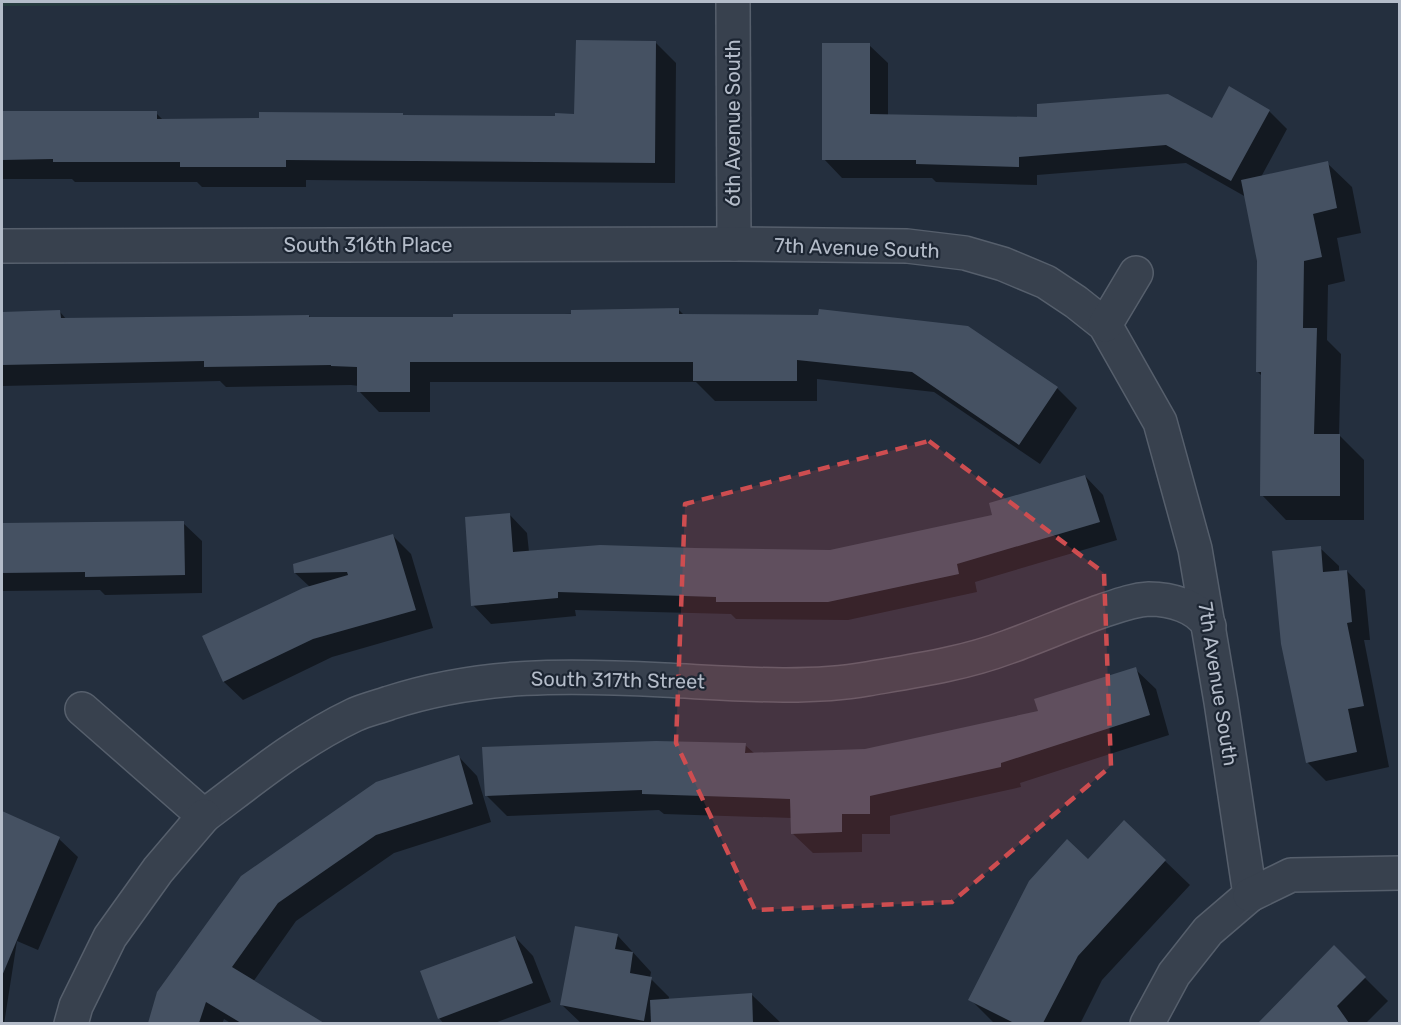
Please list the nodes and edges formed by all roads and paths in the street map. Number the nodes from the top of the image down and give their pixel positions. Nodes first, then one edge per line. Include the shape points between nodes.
1 (733, 2) edge
2 (734, 244) junction
3 (2, 246) edge
4 (1136, 273) dead end
5 (1105, 325) junction
6 (1209, 626) junction
7 (82, 709) dead end
8 (204, 816) junction
9 (1400, 873) edge
10 (1250, 894) junction
11 (71, 1023) edge
12 (1147, 1023) edge

1 - 2 street, 6th Avenue South
2 - 3 street, South 316th Place
2 - 5 street, 7th Avenue South via 907,246 966,253 1046,282
4 - 5 street
5 - 6 street, 7th Avenue South via 1161,422 1195,549
6 - 8 street, South 317th Street via 1204,617 1185,606 1148,599 1132,601 996,651 863,680 766,684 528,677 468,684 356,714 296,747
6 - 10 street, 7th Avenue South
7 - 8 street
8 - 11 street, South 317th Street via 158,870 110,937
9 - 10 street via 1291,875
10 - 12 street via 1208,931 1174,974

